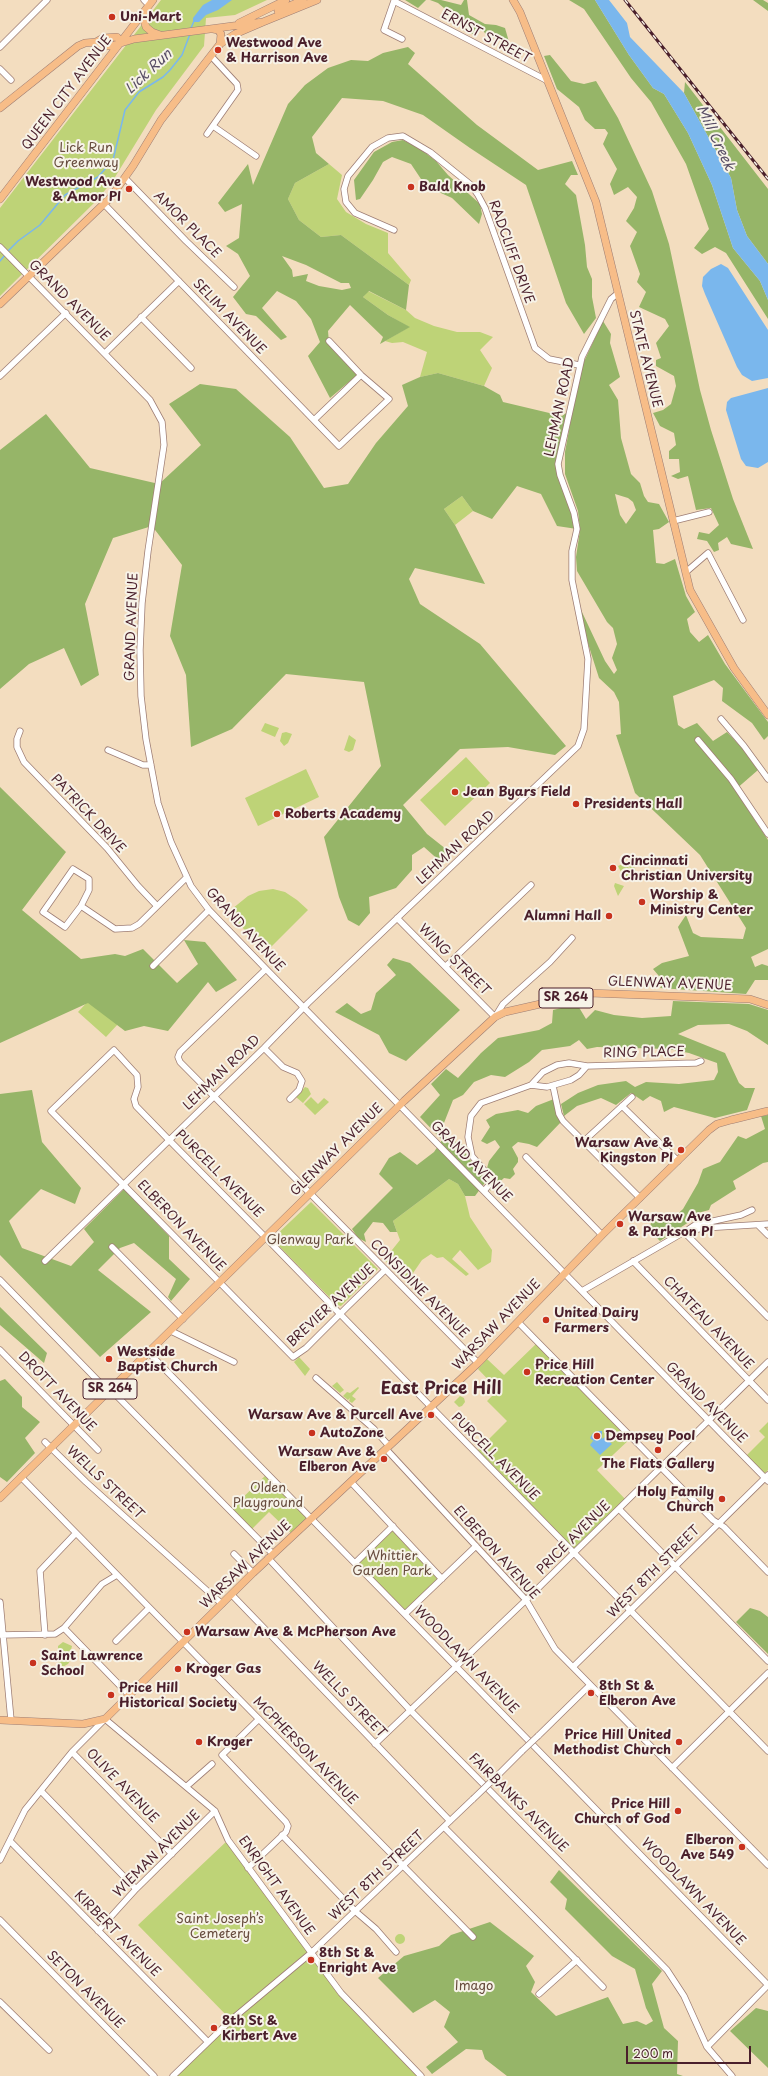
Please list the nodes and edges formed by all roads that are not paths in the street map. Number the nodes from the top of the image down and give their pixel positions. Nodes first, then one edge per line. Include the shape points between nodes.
1 (47, 0) edge
2 (286, 0) edge
3 (303, 0) edge
4 (317, 0) edge
5 (394, 0) edge
6 (513, 0) edge
7 (148, 4) edge
8 (263, 22) junction
9 (249, 24) junction
10 (235, 25) junction
11 (213, 29) junction
12 (160, 36) junction
13 (402, 39) dead end
14 (121, 42) junction
15 (220, 44) junction
16 (0, 47) edge
17 (211, 56) junction
18 (0, 69) edge
19 (11, 80) dead end
20 (546, 80) junction
21 (0, 108) edge
22 (213, 126) junction
23 (207, 134) dead end
24 (256, 156) dead end
25 (125, 178) junction
26 (0, 200) edge
27 (104, 204) junction
28 (394, 230) dead end
29 (2, 248) edge
30 (29, 276) junction
31 (178, 281) junction
32 (234, 287) dead end
33 (617, 294) junction
34 (0, 304) edge
35 (66, 313) junction
36 (141, 317) junction
37 (329, 341) dead end
38 (105, 353) junction
39 (579, 365) junction
40 (191, 368) dead end
41 (361, 375) junction
42 (0, 376) edge
43 (314, 420) junction
44 (709, 512) dead end
45 (673, 521) junction
46 (686, 572) junction
47 (744, 620) dead end
48 (768, 715) edge
49 (721, 719) dead end
50 (20, 731) dead end
51 (698, 740) dead end
52 (108, 750) dead end
53 (151, 766) junction
54 (768, 780) edge
55 (768, 834) edge
56 (186, 878) junction
57 (531, 885) dead end
58 (81, 906) junction
59 (157, 906) junction
60 (209, 910) junction
61 (398, 918) junction
62 (572, 938) dead end
63 (153, 966) dead end
64 (446, 966) junction
65 (266, 969) junction
66 (768, 1005) edge
67 (303, 1008) junction
68 (495, 1016) junction
69 (264, 1048) junction
70 (701, 1061) dead end
71 (587, 1066) junction
72 (531, 1085) junction
73 (553, 1086) junction
74 (214, 1096) junction
75 (632, 1097) dead end
76 (290, 1099) dead end
77 (400, 1106) junction
78 (622, 1106) junction
79 (768, 1111) edge
80 (51, 1112) joint
81 (169, 1140) junction
82 (584, 1141) junction
83 (526, 1157) dead end
84 (678, 1161) junction
85 (124, 1184) junction
86 (484, 1191) junction
87 (310, 1194) junction
88 (640, 1198) junction
89 (752, 1210) dead end
90 (768, 1224) edge
91 (759, 1226) junction
92 (684, 1232) junction
93 (602, 1235) junction
94 (768, 1235) edge
95 (266, 1238) junction
96 (112, 1247) dead end
97 (45, 1261) dead end
98 (633, 1261) junction
99 (385, 1270) junction
100 (565, 1273) junction
101 (0, 1280) edge
102 (221, 1282) junction
103 (582, 1291) junction
104 (340, 1314) junction
105 (768, 1317) edge
106 (182, 1319) junction
107 (518, 1322) junction
108 (171, 1331) junction
109 (0, 1350) edge
110 (149, 1352) junction
111 (293, 1357) joint
112 (234, 1362) dead end
113 (768, 1362) edge
114 (478, 1364) junction
115 (316, 1378) dead end
116 (749, 1380) junction
117 (109, 1390) junction
118 (768, 1400) edge
119 (431, 1408) junction
120 (708, 1422) junction
121 (74, 1425) junction
122 (45, 1442) dead end
123 (51, 1448) junction
124 (387, 1448) junction
125 (98, 1450) dead end
126 (662, 1468) junction
127 (21, 1477) junction
128 (767, 1478) edge
129 (351, 1482) junction
130 (0, 1498) edge
131 (619, 1509) junction
132 (312, 1518) junction
133 (718, 1524) junction
134 (392, 1526) junction
135 (76, 1533) junction
136 (476, 1546) junction
137 (574, 1553) junction
138 (234, 1554) dead end
139 (271, 1556) junction
140 (355, 1563) junction
141 (675, 1567) junction
142 (768, 1572) edge
143 (253, 1573) junction
144 (117, 1575) junction
145 (442, 1580) junction
146 (232, 1595) junction
147 (526, 1600) junction
148 (0, 1602) edge
149 (222, 1604) junction
150 (149, 1608) junction
151 (630, 1611) junction
152 (405, 1614) junction
153 (64, 1628) junction
154 (2, 1634) edge
155 (45, 1635) junction
156 (116, 1641) dead end
157 (184, 1643) junction
158 (768, 1661) edge
159 (457, 1667) junction
160 (573, 1667) junction
161 (768, 1673) edge
162 (590, 1685) junction
163 (130, 1696) junction
164 (411, 1711) junction
165 (730, 1712) junction
166 (105, 1719) junction
167 (259, 1719) junction
168 (0, 1720) edge
169 (11, 1720) junction
170 (375, 1744) junction
171 (768, 1751) edge
172 (72, 1752) junction
173 (212, 1764) dead end
174 (672, 1768) junction
175 (187, 1786) junction
176 (41, 1791) junction
177 (215, 1811) junction
178 (450, 1821) junction
179 (444, 1827) junction
180 (282, 1835) junction
181 (10, 1841) junction
182 (0, 1845) edge
183 (5, 1850) junction
184 (172, 1854) junction
185 (0, 1860) edge
186 (768, 1865) edge
187 (402, 1866) junction
188 (248, 1868) junction
189 (136, 1889) junction
190 (355, 1911) junction
191 (0, 1920) edge
192 (98, 1930) junction
193 (473, 1937) dead end
194 (396, 1952) dead end
195 (311, 1953) junction
196 (578, 1960) junction
197 (768, 1985) edge
198 (603, 1987) dead end
199 (539, 1994) dead end
200 (0, 2002) edge
201 (208, 2042) junction
202 (707, 2047) junction
203 (49, 2050) dead end
204 (154, 2076) edge
205 (173, 2076) edge
206 (421, 2076) edge
207 (732, 2076) edge

1 - 16 street
2 - 10 main road
3 - 9 main road
4 - 8 main road
5 - 13 street via 384,30
5 - 20 street, ERNST STREET
6 - 20 main road, STATE AVENUE
7 - 12 main road via 144,20 146,27
7 - 14 main road, QUEEN CITY AVENUE
8 - 9 main road
8 - 15 main road
9 - 10 main road
10 - 11 main road
11 - 12 main road
11 - 15 main road via 221,34
12 - 14 main road
14 - 21 main road via 117,37 103,38 78,46
14 - 26 main road, QUEEN CITY AVENUE
15 - 17 main road
17 - 22 street via 238,88
17 - 25 main road via 161,120
18 - 19 street
20 - 33 main road, STATE AVENUE via 596,202
22 - 23 street
22 - 24 street
25 - 27 main road
25 - 32 street, AMOR PLACE
27 - 30 main road
27 - 31 street, SELIM AVENUE
28 - 39 street, RADCLIFF DRIVE via 355,213 346,202 344,189 348,176 372,147 388,138 403,136 430,152 471,185 478,195 485,208 535,348 549,359
29 - 30 street, GRAND AVENUE
30 - 34 main road
30 - 35 street, GRAND AVENUE
31 - 36 street
31 - 43 street, SELIM AVENUE
33 - 39 street, LEHMAN ROAD via 611,299
33 - 45 main road, STATE AVENUE
35 - 38 street, GRAND AVENUE
35 - 42 street
36 - 38 street
36 - 40 street
37 - 41 street
38 - 53 street, GRAND AVENUE via 154,404 164,429 164,445 144,578 140,650 143,717
39 - 61 street, LEHMAN ROAD via 558,469 577,529 572,551 572,580 588,659 582,738 578,746 558,766
41 - 43 street
41 - 43 street, SELIM AVENUE via 389,399 339,446
44 - 45 street
45 - 46 main road, STATE AVENUE
46 - 47 street via 708,553
46 - 48 main road, STATE AVENUE via 694,599 734,668
49 - 54 street
50 - 59 street, PATRICK DRIVE via 17,747 24,762 107,848
51 - 55 street via 731,779
52 - 53 street via 142,765
53 - 56 street, GRAND AVENUE via 164,822
56 - 59 street
56 - 60 street, GRAND AVENUE
57 - 64 street
58 - 58 street via 89,890 88,879 73,869 42,912 65,927
58 - 59 street via 115,929 126,929 139,924
60 - 63 street
60 - 65 street, GRAND AVENUE
61 - 64 street, WING STREET
61 - 67 street, LEHMAN ROAD
62 - 68 street via 504,1004
64 - 68 street, WING STREET
65 - 67 street, GRAND AVENUE
65 - 74 street, CONSIDINE AVENUE via 180,1052 180,1062
66 - 68 main road, GLENWAY AVENUE / SR 264 via 750,999 589,993
67 - 69 street, LEHMAN ROAD
67 - 77 street, GRAND AVENUE
68 - 77 main road, GLENWAY AVENUE / SR 264
69 - 74 street, LEHMAN ROAD
69 - 76 street via 283,1067 297,1073 302,1081 300,1090
70 - 71 street, RING PLACE
71 - 72 street, RING PLACE via 557,1064 543,1072
71 - 73 street, RING PLACE via 574,1078
72 - 73 street, RING PLACE
72 - 86 street, RING PLACE via 486,1100 477,1106 471,1116 468,1131 470,1151 475,1161 490,1177 489,1185
73 - 82 street via 561,1117
74 - 81 street, LEHMAN ROAD
74 - 87 street, CONSIDINE AVENUE
75 - 78 street
77 - 86 street, GRAND AVENUE
77 - 87 main road, GLENWAY AVENUE / SR 264
78 - 82 street
78 - 84 street
79 - 84 main road, WARSAW AVENUE via 717,1124
80 - 81 street, PURCELL AVENUE via 114,1050 137,1075 135,1104
80 - 85 street, ELBERON AVENUE
81 - 85 street, LEHMAN ROAD
81 - 95 street, PURCELL AVENUE
82 - 88 street
83 - 93 street
84 - 88 main road, WARSAW AVENUE
85 - 97 street, LEHMAN ROAD
85 - 102 street, ELBERON AVENUE
86 - 100 street, GRAND AVENUE
87 - 95 main road, GLENWAY AVENUE / SR 264
87 - 99 street, CONSIDINE AVENUE
88 - 93 main road, WARSAW AVENUE
89 - 92 street via 741,1215 695,1225
90 - 91 street
91 - 92 street via 703,1228
91 - 94 street
92 - 98 street
92 - 105 street
93 - 100 main road, WARSAW AVENUE
95 - 102 main road, GLENWAY AVENUE / SR 264
95 - 104 street, PURCELL AVENUE
96 - 106 street
98 - 103 street
98 - 116 street, CHATEAU AVENUE
99 - 104 street, BREVIER AVENUE
99 - 114 street, CONSIDINE AVENUE
100 - 103 street, GRAND AVENUE
100 - 107 main road, WARSAW AVENUE
101 - 117 street, FAIRBANKS AVENUE
102 - 106 main road, GLENWAY AVENUE / SR 264
102 - 111 street, ELBERON AVENUE
103 - 120 street, GRAND AVENUE
104 - 111 street, BREVIER AVENUE via 306,1348
104 - 119 street, PURCELL AVENUE
106 - 108 main road, GLENWAY AVENUE / SR 264
107 - 114 main road, WARSAW AVENUE
107 - 126 street
108 - 110 main road, GLENWAY AVENUE / SR 264
108 - 112 street
109 - 121 street, DROTT AVENUE
110 - 117 main road, GLENWAY AVENUE / SR 264
110 - 132 street, WOODLAWN AVENUE
113 - 116 street, PRICE AVENUE
114 - 119 main road, WARSAW AVENUE
115 - 124 street, ELBERON AVENUE via 374,1429
116 - 118 street, CHATEAU AVENUE
116 - 120 street, PRICE AVENUE
117 - 121 main road, GLENWAY AVENUE / SR 264
117 - 139 street, FAIRBANKS AVENUE
119 - 124 main road, WARSAW AVENUE
119 - 137 street, PURCELL AVENUE
120 - 126 street, PRICE AVENUE
120 - 128 street, GRAND AVENUE
121 - 123 main road, GLENWAY AVENUE / SR 264
121 - 125 street, DROTT AVENUE
122 - 123 street, WELLS STREET
123 - 127 main road, GLENWAY AVENUE / SR 264
123 - 149 street, WELLS STREET
124 - 129 main road, WARSAW AVENUE
124 - 136 street, ELBERON AVENUE
126 - 131 street, PRICE AVENUE
126 - 133 street
127 - 130 main road, GLENWAY AVENUE / SR 264
127 - 135 street, MCPHERSON AVENUE
128 - 133 street, WEST 8TH STREET
129 - 132 main road, WARSAW AVENUE
129 - 134 street
131 - 137 street, PRICE AVENUE
131 - 141 street
132 - 139 main road, WARSAW AVENUE
132 - 140 street, WOODLAWN AVENUE
133 - 141 street, WEST 8TH STREET
133 - 142 street
134 - 140 street
134 - 145 street
135 - 144 street, MCPHERSON AVENUE
135 - 155 street via 40,1570
136 - 145 street
136 - 147 street, ELBERON AVENUE
137 - 147 street, PRICE AVENUE
137 - 151 street, PURCELL AVENUE
138 - 143 street
139 - 143 main road, WARSAW AVENUE
139 - 164 street, FAIRBANKS AVENUE
140 - 152 street, WOODLAWN AVENUE
141 - 151 street, WEST 8TH STREET
141 - 158 street
143 - 146 main road, WARSAW AVENUE
144 - 150 street, MCPHERSON AVENUE
144 - 153 street via 102,1584
145 - 152 street
146 - 149 main road, WARSAW AVENUE
146 - 170 street, WELLS STREET
147 - 159 street, PRICE AVENUE
147 - 160 street, ELBERON AVENUE via 551,1644
148 - 154 street
149 - 157 main road, WARSAW AVENUE
150 - 156 street
150 - 157 street, MCPHERSON AVENUE
151 - 160 street, WEST 8TH STREET
151 - 165 street, PURCELL AVENUE
152 - 159 street, WOODLAWN AVENUE
153 - 155 street via 52,1636
153 - 163 street
154 - 155 street
154 - 169 street
157 - 163 main road, WARSAW AVENUE
157 - 167 street, MCPHERSON AVENUE
159 - 164 street, PRICE AVENUE
159 - 197 street, WOODLAWN AVENUE
160 - 162 street, ELBERON AVENUE
161 - 165 street
162 - 174 street, ELBERON AVENUE
162 - 178 street, WEST 8TH STREET, bridge
163 - 166 main road, WARSAW AVENUE
164 - 170 street, PRICE AVENUE
164 - 202 street, FAIRBANKS AVENUE via 667,1970 684,1996
165 - 171 street, PURCELL AVENUE
165 - 174 street
166 - 169 main road, WARSAW AVENUE via 83,1724
166 - 172 street
166 - 175 street, ENRIGHT AVENUE
167 - 180 street via 222,1755 286,1822 288,1829
167 - 187 street, MCPHERSON AVENUE
168 - 169 main road, WARSAW AVENUE
170 - 178 street, WELLS STREET
172 - 176 street
172 - 184 street, OLIVE AVENUE
173 - 175 street
174 - 186 street, ELBERON AVENUE
175 - 177 street, ENRIGHT AVENUE
176 - 181 street via 25,1810
176 - 189 street
177 - 184 street, WIEMAN AVENUE
177 - 188 street, ENRIGHT AVENUE via 228,1840
178 - 179 street, WEST 8TH STREET
179 - 187 street, WEST 8TH STREET
179 - 196 street
180 - 188 street
180 - 190 street
181 - 183 street
181 - 192 street, KIRBERT AVENUE
182 - 183 street
183 - 185 street
184 - 189 street, WIEMAN AVENUE
187 - 190 street, WEST 8TH STREET
187 - 193 street, MCPHERSON AVENUE
188 - 195 street, ENRIGHT AVENUE
189 - 192 street, WIEMAN AVENUE
190 - 194 street via 376,1929
190 - 195 street, WEST 8TH STREET
191 - 204 street, SETON AVENUE
192 - 201 street, KIRBERT AVENUE
195 - 201 street, WEST 8TH STREET
195 - 206 street, ENRIGHT AVENUE via 347,2000
196 - 198 street
196 - 199 street
197 - 202 street
200 - 203 street
201 - 205 street, WEST 8TH STREET
202 - 207 street, FAIRBANKS AVENUE

